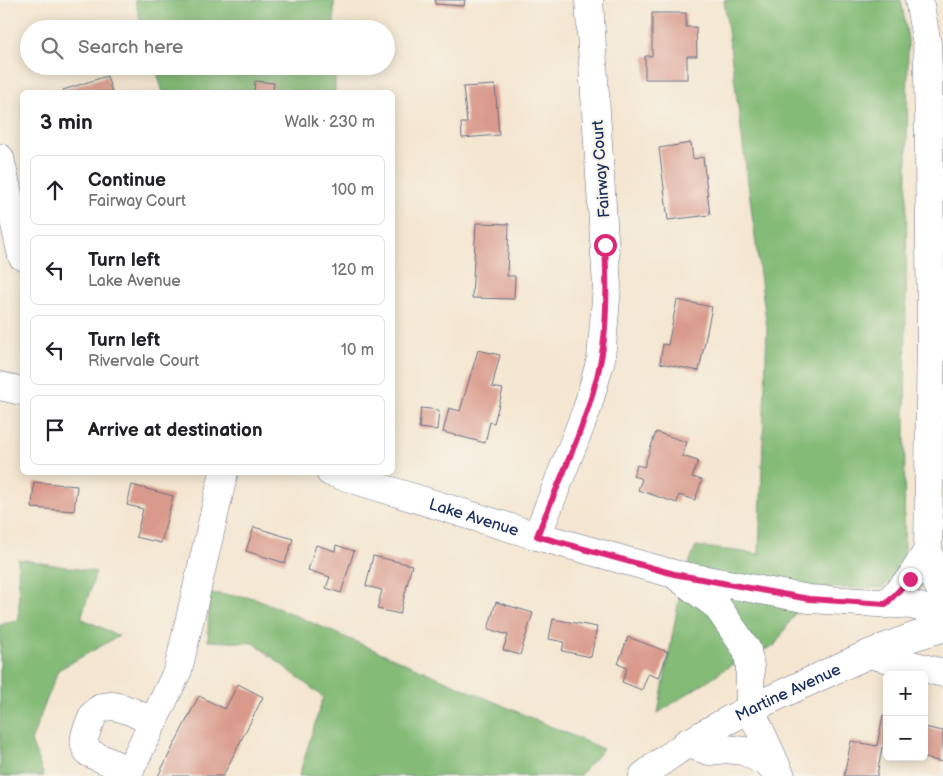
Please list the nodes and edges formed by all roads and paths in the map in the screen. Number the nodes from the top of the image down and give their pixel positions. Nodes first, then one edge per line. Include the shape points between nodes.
1 (589, 0) edge
2 (919, 0) edge
3 (0, 158) edge
4 (20, 247) edge
5 (937, 330) edge
6 (0, 386) edge
7 (20, 391) edge
8 (223, 475) edge
9 (340, 475) edge
10 (537, 536) junction
11 (928, 550) junction
12 (674, 574) junction
13 (770, 592) junction
14 (943, 594) edge
15 (886, 604) junction
16 (943, 614) edge
17 (943, 628) edge
18 (739, 635) junction
19 (869, 654) junction
20 (943, 673) edge
21 (750, 708) junction
22 (153, 722) junction
23 (686, 743) junction
24 (129, 774) edge
25 (643, 776) edge
26 (781, 776) edge

1 - 10 street, Fairway Court via 607,286 601,359 587,409
2 - 5 street via 927,44
3 - 4 street
5 - 11 street
6 - 7 street
8 - 22 street via 178,670
9 - 10 street, Lake Avenue
10 - 12 street, Lake Avenue
11 - 14 street via 935,580
11 - 15 street via 910,579
12 - 13 street, Lake Avenue
12 - 18 street via 717,606
13 - 15 street, Lake Avenue via 809,599
13 - 18 street via 747,613
15 - 16 street, Lake Avenue via 912,605
17 - 19 street, Martine Avenue
18 - 21 street via 748,650
19 - 20 street
19 - 21 street, Martine Avenue
21 - 23 street, Martine Avenue
21 - 26 street
22 - 24 street
22 - 24 street via 115,706 105,706 95,712 83,738 89,753
23 - 25 street, Martine Avenue
23 - 26 street via 709,750 744,751 767,763

